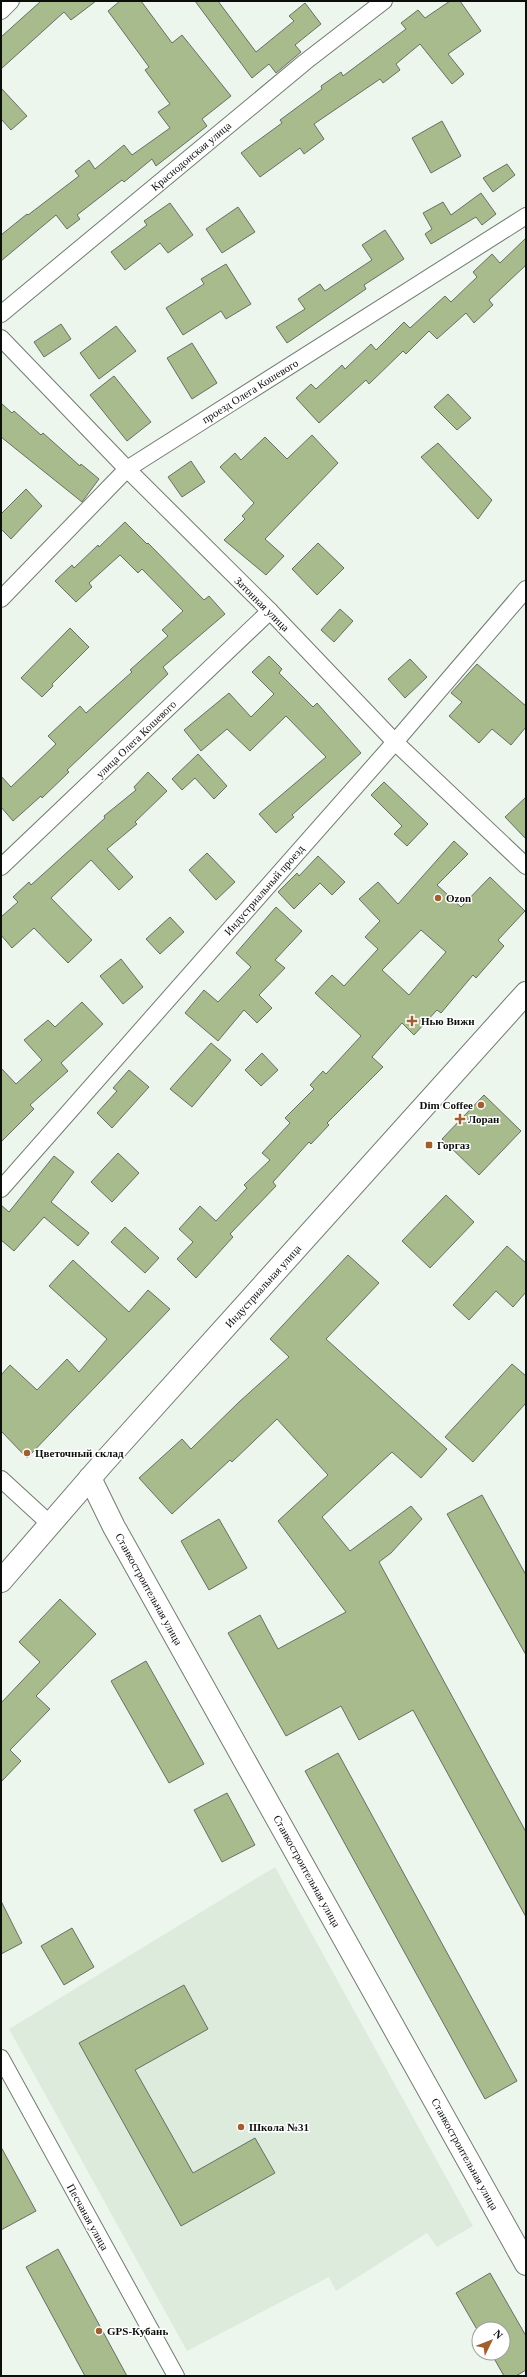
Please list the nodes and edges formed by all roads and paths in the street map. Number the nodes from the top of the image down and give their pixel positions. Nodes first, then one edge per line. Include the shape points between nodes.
1 (11, 1) edge
2 (384, 1) edge
3 (1, 11) edge
4 (526, 216) edge
5 (1, 314) edge
6 (1, 338) edge
7 (127, 469) junction
8 (526, 589) edge
9 (1, 599) edge
10 (270, 611) junction
11 (395, 742) junction
12 (1, 866) edge
13 (526, 866) edge
14 (526, 992) edge
15 (1, 1189) edge
16 (90, 1478) junction
17 (1, 1479) edge
18 (50, 1524) junction
19 (1, 1581) edge
20 (1, 2058) edge
21 (526, 2264) edge
22 (176, 2376) edge

1 - 3 street
2 - 5 street, Краснодонская улица via 305,62
4 - 7 street, проезд Олега Кошевого
6 - 7 street, Затонная улица
7 - 9 street, проезд Олега Кошевого
7 - 10 street, Затонная улица
8 - 11 street, Индустриальный проезд
10 - 11 street, Затонная улица
10 - 12 street, улица Олега Кошевого
11 - 13 street, Затонная улица
11 - 15 street, Индустриальный проезд
14 - 16 street, Индустриальная улица
16 - 18 street, Индустриальная улица
16 - 21 street, Станкостроительная улица via 114,1527
17 - 18 street
18 - 19 street, Индустриальная улица
20 - 22 street, Песчаная улица

